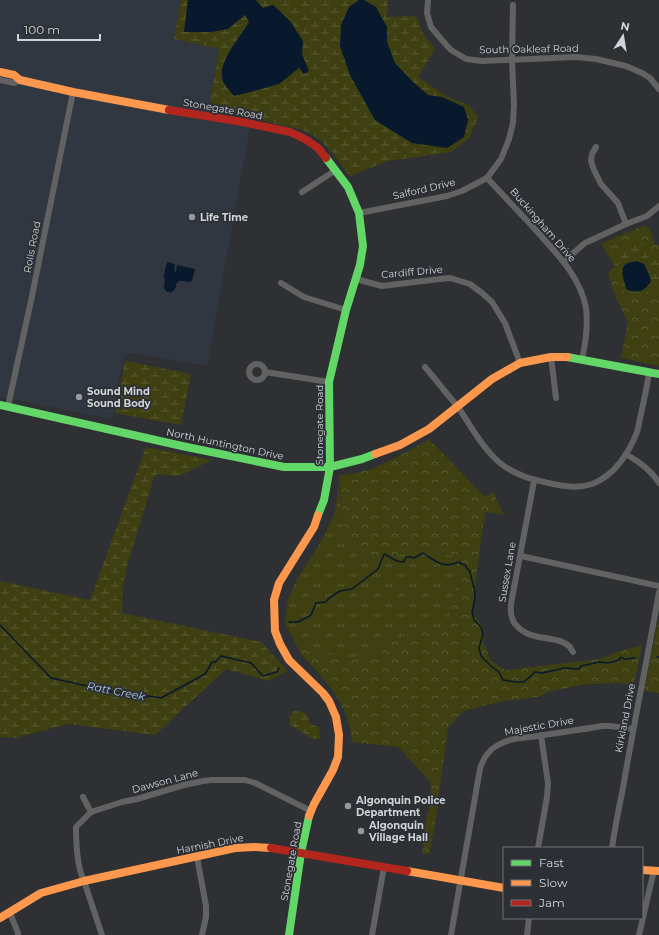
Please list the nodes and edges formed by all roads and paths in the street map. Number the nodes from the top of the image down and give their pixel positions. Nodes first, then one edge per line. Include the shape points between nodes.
1 (428, 0) edge
2 (513, 5) dead end
3 (512, 60) junction
4 (0, 72) edge
5 (0, 80) edge
6 (20, 80) junction
7 (659, 89) edge
8 (73, 92) junction
9 (596, 147) dead end
10 (336, 170) junction
11 (487, 178) junction
12 (302, 192) dead end
13 (659, 206) edge
14 (359, 213) junction
15 (626, 224) junction
16 (564, 261) junction
17 (356, 279) junction
18 (281, 283) dead end
19 (346, 310) junction
20 (551, 357) junction
21 (582, 359) junction
22 (520, 363) junction
23 (426, 367) dead end
24 (265, 372) dead end
25 (649, 372) junction
26 (659, 374) edge
27 (329, 382) junction
28 (556, 398) dead end
29 (4, 405) edge
30 (457, 407) junction
31 (626, 454) junction
32 (330, 467) junction
33 (534, 481) junction
34 (659, 483) edge
35 (521, 556) junction
36 (659, 586) edge
37 (659, 592) edge
38 (573, 652) dead end
39 (633, 729) junction
40 (541, 735) junction
41 (83, 797) dead end
42 (311, 811) junction
43 (91, 812) junction
44 (538, 847) edge
45 (612, 847) edge
46 (301, 854) junction
47 (197, 856) junction
48 (384, 867) junction
49 (643, 870) edge
50 (656, 871) edge
51 (84, 881) junction
52 (460, 881) junction
53 (503, 888) edge
54 (10, 913) junction
55 (0, 918) edge
56 (529, 919) edge
57 (18, 935) edge
58 (102, 935) edge
59 (202, 935) edge
60 (289, 935) edge
61 (372, 935) edge
62 (451, 935) edge
63 (527, 935) edge
64 (639, 935) edge

1 - 3 street, South Oakleaf Road via 427,13 431,27 451,50 466,59
2 - 3 street, Salford Drive
3 - 7 street, South Oakleaf Road via 575,57 596,59 632,68 650,78
3 - 11 street, Salford Drive via 514,123 501,159
4 - 6 street, Stonegate Road via 14,75
5 - 6 street, Stonegate Road via 14,83
6 - 8 street, Stonegate Road
8 - 10 street, Stonegate Road via 290,132 318,148
8 - 29 street, Rolls Road via 31,301
9 - 15 street via 590,161 601,184 618,203
10 - 12 street
10 - 14 street, Stonegate Road via 348,187
11 - 14 street, Salford Drive via 447,196
11 - 16 street, Buckingham Drive
13 - 15 street via 647,216
14 - 17 street, Stonegate Road via 363,246
15 - 16 street via 585,243
16 - 21 street, Buckingham Drive via 579,286 586,307 586,342
17 - 19 street, Stonegate Road
17 - 22 street, Cardiff Drive via 382,286 450,278 470,284 492,302 505,323
18 - 19 street via 304,297
19 - 27 street, Stonegate Road
20 - 21 street, North Huntington Drive
20 - 22 street, North Huntington Drive
20 - 28 street
21 - 25 street, North Huntington Drive
22 - 30 street, North Huntington Drive via 492,379
23 - 30 street
24 - 27 street
25 - 26 street, North Huntington Drive
25 - 31 street via 637,431
27 - 32 street, Stonegate Road
29 - 32 street, North Huntington Drive via 284,467
30 - 32 street, North Huntington Drive via 429,429 400,445
30 - 33 street via 494,457 509,469
31 - 33 street via 606,476 592,484 572,487
31 - 34 street via 643,465
32 - 42 street, Stonegate Road via 324,500 314,527 279,583 274,600 275,631 280,644 289,660 323,693 338,726 339,748 335,765
33 - 35 street, Sussex Lane
35 - 36 street
35 - 38 street, Sussex Lane via 510,611 514,623 523,632 556,640 570,647
37 - 39 street, Kirkland Drive
39 - 40 street, Majestic Drive via 602,726
39 - 45 street, Kirkland Drive
40 - 44 street via 548,783
40 - 52 street, Majestic Drive via 497,745 482,760
41 - 43 street
42 - 43 street, Dawson Lane via 255,783 245,780 212,780 184,785
42 - 46 street, Stonegate Road
43 - 51 street, Dawson Lane via 76,828 76,843
46 - 47 street, Harnish Drive via 270,848 245,847
46 - 48 street, Harnish Drive
46 - 60 street, Stonegate Road
47 - 51 street, Harnish Drive
47 - 59 street via 206,906
48 - 52 street, Harnish Drive
48 - 61 street
49 - 50 street
50 - 64 street
51 - 54 street, Harnish Drive via 41,893
51 - 58 street, Dawson Lane
52 - 53 street, Harnish Drive
52 - 62 street, Majestic Drive
54 - 55 street, Harnish Drive
54 - 57 street
56 - 63 street

